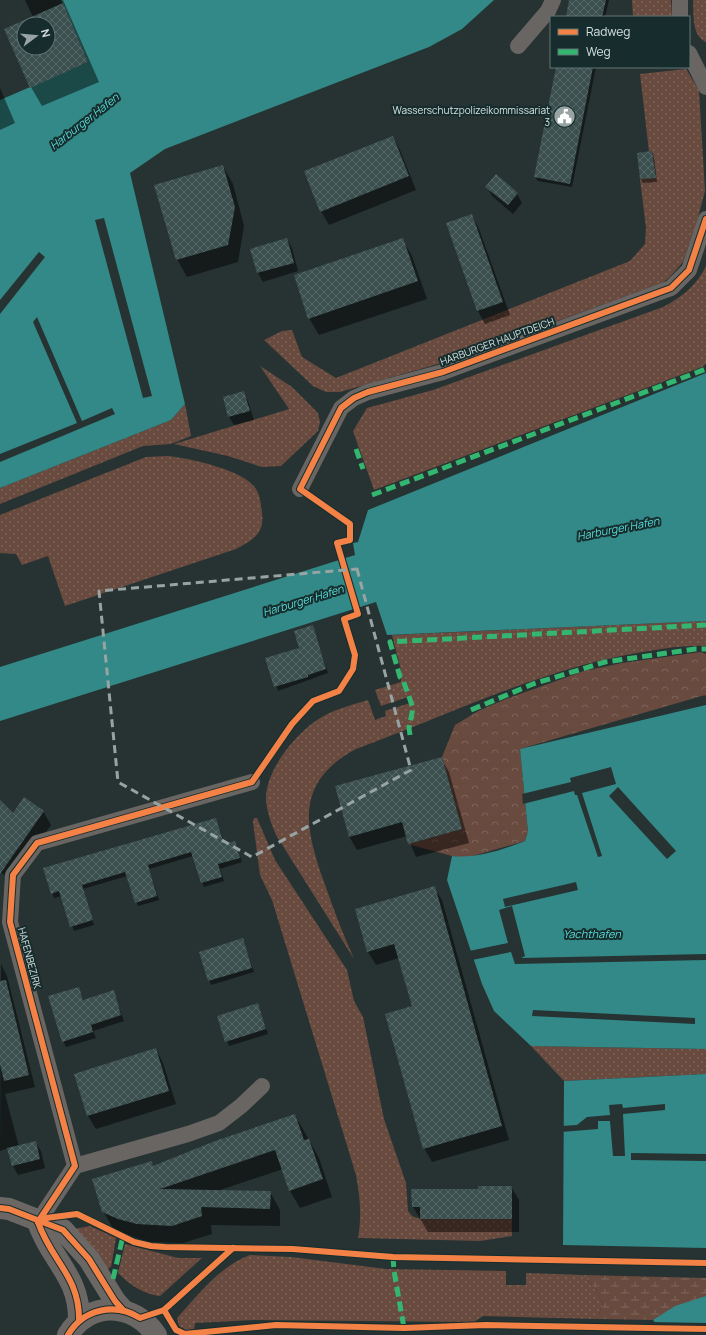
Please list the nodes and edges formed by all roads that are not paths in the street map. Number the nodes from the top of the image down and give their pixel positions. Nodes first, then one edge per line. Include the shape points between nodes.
1 (553, 0) edge
2 (680, 0) edge
3 (680, 16) edge
4 (518, 46) dead end
5 (690, 55) edge
6 (706, 87) edge
7 (706, 219) edge
8 (300, 489) dead end
9 (252, 782) dead end
10 (262, 1086) dead end
11 (75, 1166) junction
12 (0, 1208) edge
13 (38, 1222) junction
14 (123, 1310) junction
15 (73, 1328) edge
16 (156, 1335) edge

1 - 4 street via 548,11
2 - 3 street
5 - 6 street
7 - 8 street, HARBURGER HAUPTDEICH via 689,270 671,288 443,372 354,398 341,408
9 - 11 street, HAFENBEZIRK via 37,843 13,875 10,922
10 - 11 street via 219,1123
11 - 13 street
12 - 13 street
13 - 14 street via 63,1230 75,1242
13 - 15 street via 48,1247 65,1269 73,1285 78,1301
14 - 15 street via 100,1310
14 - 16 street via 140,1318

